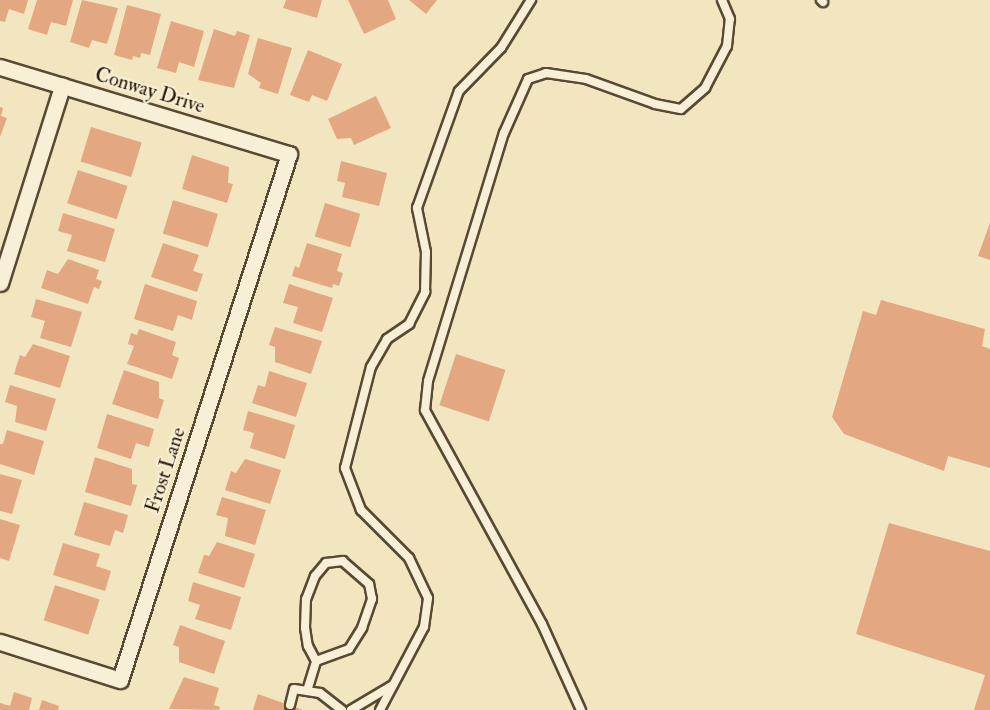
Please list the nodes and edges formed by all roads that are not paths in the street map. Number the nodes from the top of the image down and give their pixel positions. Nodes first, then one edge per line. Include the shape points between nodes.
1 (531, 0) edge
2 (722, 0) edge
3 (0, 67) edge
4 (62, 86) junction
5 (289, 154) joint
6 (0, 283) edge
7 (0, 642) edge
8 (316, 660) junction
9 (393, 685) junction
10 (307, 691) junction
11 (290, 705) dead end
12 (342, 710) edge
13 (351, 710) edge
14 (380, 710) edge
15 (581, 710) edge

1 - 9 lane via 501,48 459,91 417,208 426,252 425,292 409,324 387,339 371,367 345,468 361,510 409,558 428,598 424,627
2 - 15 lane via 730,19 728,46 705,88 681,109 586,80 546,73 528,79 504,133 428,381 425,411 542,624
3 - 4 street, Conway Drive
4 - 5 street, Conway Drive
4 - 6 street
5 - 7 street, Frost Lane via 120,680
8 - 8 lane via 349,649 372,599 369,584 357,569 343,561 326,563 315,576 306,598 305,628 308,646
8 - 10 lane
9 - 13 lane
9 - 14 lane
10 - 11 lane via 294,689
10 - 12 lane via 320,693

